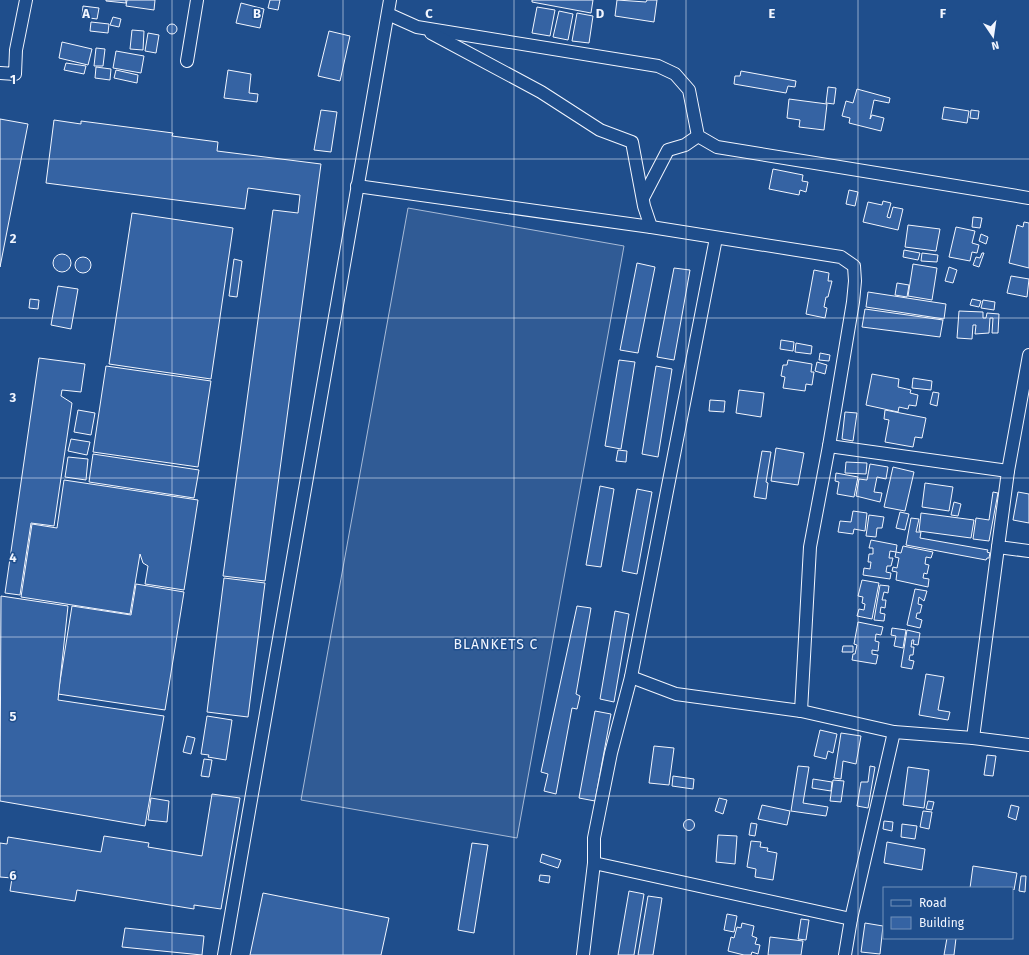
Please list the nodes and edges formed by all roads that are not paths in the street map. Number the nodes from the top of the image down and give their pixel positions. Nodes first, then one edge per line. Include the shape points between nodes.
1 (26, 0) edge
2 (197, 0) edge
3 (390, 0) edge
4 (388, 14) junction
5 (417, 27) junction
6 (187, 61) dead end
7 (0, 73) edge
8 (698, 136) junction
9 (358, 186) junction
10 (643, 198) junction
11 (1029, 198) edge
12 (651, 227) junction
13 (716, 238) junction
14 (1029, 355) edge
15 (829, 446) junction
16 (1008, 471) junction
17 (998, 547) junction
18 (1029, 552) edge
19 (631, 677) junction
20 (801, 711) junction
21 (894, 732) junction
22 (973, 738) junction
23 (1029, 745) edge
24 (594, 864) junction
25 (851, 919) junction
26 (224, 955) edge
27 (583, 955) edge
28 (845, 955) edge

1 - 7 street via 16,50 15,74
2 - 6 street
3 - 4 street
4 - 5 street
4 - 9 street
5 - 8 street via 658,66 675,74 689,90
5 - 10 street via 445,39 540,92 600,130 632,142
8 - 10 street via 685,145 668,150
8 - 11 street via 717,148
9 - 12 street
9 - 26 street
10 - 12 street
12 - 13 street
13 - 15 street via 841,257 854,266 853,302
13 - 19 street
14 - 16 street
15 - 16 street
15 - 20 street via 810,547
16 - 17 street
17 - 18 street
17 - 22 street
19 - 20 street via 676,694
19 - 24 street via 611,754 594,838
20 - 21 street
21 - 22 street
21 - 25 street
22 - 23 street
24 - 25 street
24 - 27 street
25 - 28 street

